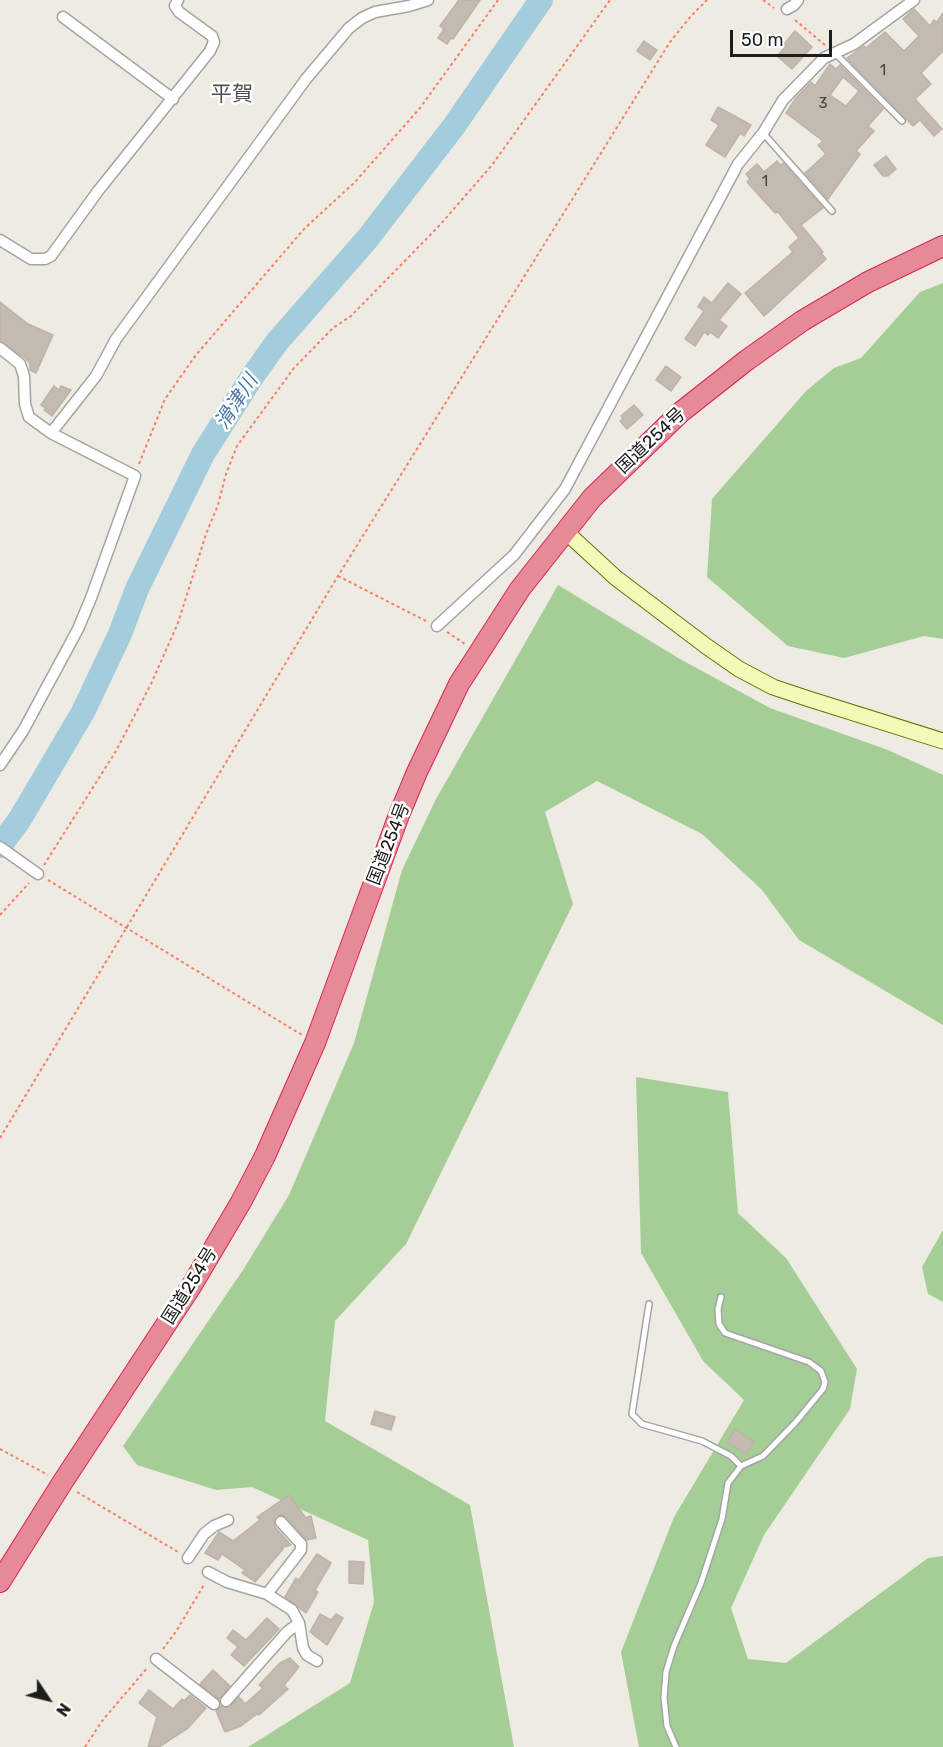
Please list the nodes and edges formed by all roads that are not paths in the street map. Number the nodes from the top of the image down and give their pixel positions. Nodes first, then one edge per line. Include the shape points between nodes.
1 (178, 0) edge
2 (428, 0) edge
3 (798, 0) edge
4 (914, 0) edge
5 (787, 5) edge
6 (63, 17) dead end
7 (834, 52) junction
8 (173, 99) junction
9 (902, 120) dead end
10 (763, 133) junction
11 (832, 211) dead end
12 (0, 240) edge
13 (943, 246) edge
14 (0, 348) edge
15 (51, 433) junction
16 (565, 531) junction
17 (437, 626) road end
18 (943, 741) edge
19 (0, 765) edge
20 (0, 847) edge
21 (36, 873) road end
22 (721, 1297) dead end
23 (649, 1304) dead end
24 (741, 1466) junction
25 (228, 1520) dead end
26 (281, 1522) dead end
27 (188, 1557) road end
28 (208, 1572) road end
29 (0, 1582) edge
30 (267, 1594) junction
31 (299, 1623) junction
32 (156, 1659) road end
33 (317, 1661) dead end
34 (226, 1701) dead end
35 (214, 1704) dead end
36 (676, 1747) edge

1 - 8 street via 179,12 207,30 214,42
2 - 15 street via 375,12 349,28 306,79 116,339 96,376
3 - 5 street
4 - 7 street via 854,44
6 - 8 street
7 - 9 lane
7 - 10 street via 793,88
8 - 12 street via 98,190 51,256 31,259
10 - 11 lane
10 - 17 street via 738,164 574,476 514,555
13 - 16 highway, 国道254号 via 868,282 802,321 725,376 639,450
14 - 15 street via 20,364 29,417
15 - 19 street via 135,476 78,629 23,731
16 - 18 street via 616,578 739,669 773,687
16 - 29 highway, 国道254号 via 478,652 441,719 403,804 315,1043 241,1202 170,1320
20 - 21 street
22 - 24 lane via 719,1324 725,1333 809,1362 821,1371 825,1382 763,1456
23 - 24 lane via 632,1414 642,1424 702,1441
24 - 36 lane via 728,1483 722,1519 666,1672 667,1726
25 - 27 street via 204,1534
26 - 30 street via 301,1544 301,1550
28 - 30 street
30 - 31 street via 292,1610
31 - 33 street via 303,1648
31 - 34 street
32 - 35 street

